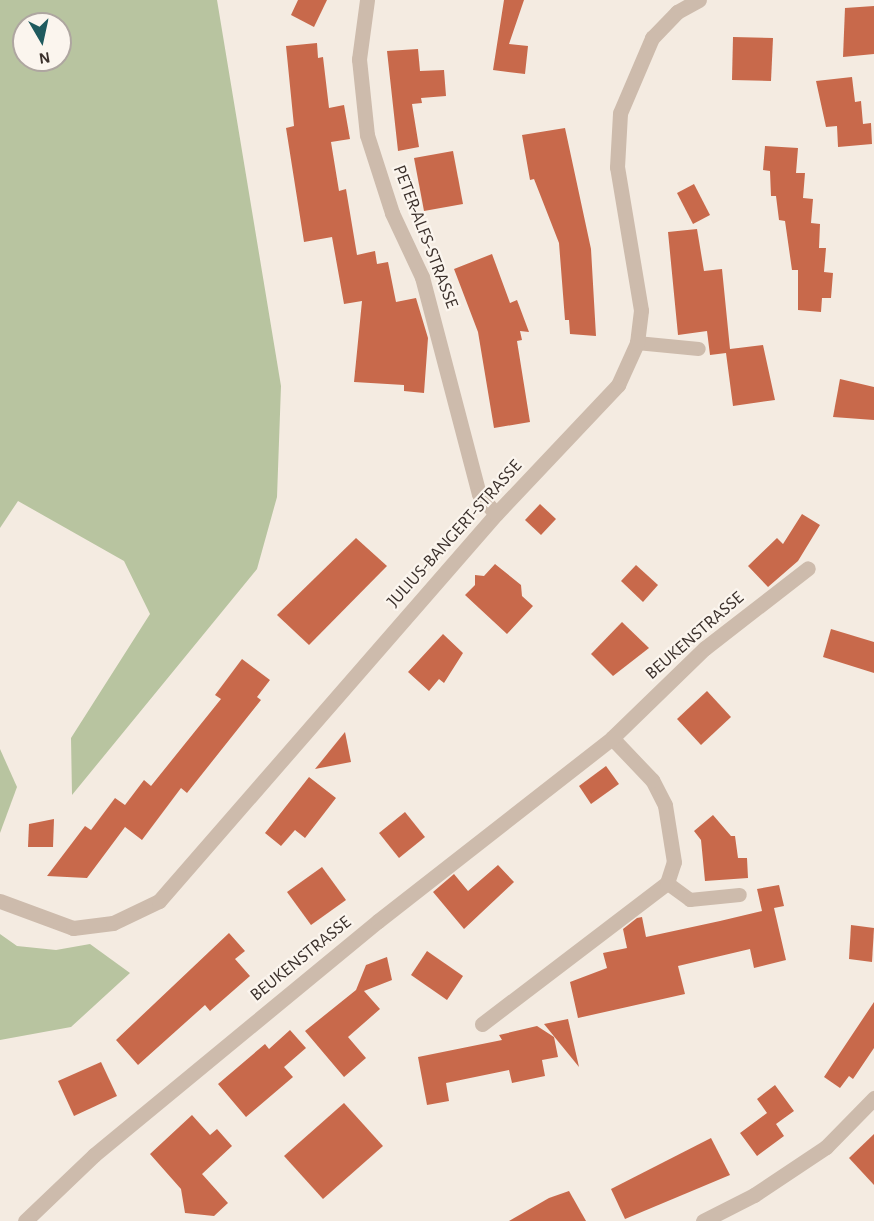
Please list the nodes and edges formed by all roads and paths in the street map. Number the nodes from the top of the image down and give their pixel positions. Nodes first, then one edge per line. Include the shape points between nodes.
1 (367, 0) edge
2 (699, 0) edge
3 (637, 343) junction
4 (699, 349) dead end
5 (496, 514) junction
6 (808, 568) dead end
7 (612, 738) junction
8 (667, 883) junction
9 (740, 895) dead end
10 (0, 901) edge
11 (482, 1024) dead end
12 (874, 1098) edge
13 (25, 1221) edge
14 (703, 1221) edge

1 - 5 street, PETER-ALFS-STRASSE via 359,59 367,135 392,213 426,287 479,494
2 - 3 street, JULIUS-BANGERT-STRASSE via 677,12 652,38 620,113 617,167 640,310
3 - 4 lane
3 - 5 street, JULIUS-BANGERT-STRASSE via 618,385
5 - 10 street, JULIUS-BANGERT-STRASSE via 159,901 113,923 73,928
6 - 7 street, BEUKENSTRASSE via 705,648
7 - 8 street via 652,780 666,805 674,862
7 - 13 street, BEUKENSTRASSE via 378,921 94,1155
8 - 9 lane via 690,900
8 - 11 street
12 - 14 street via 826,1147 754,1195

